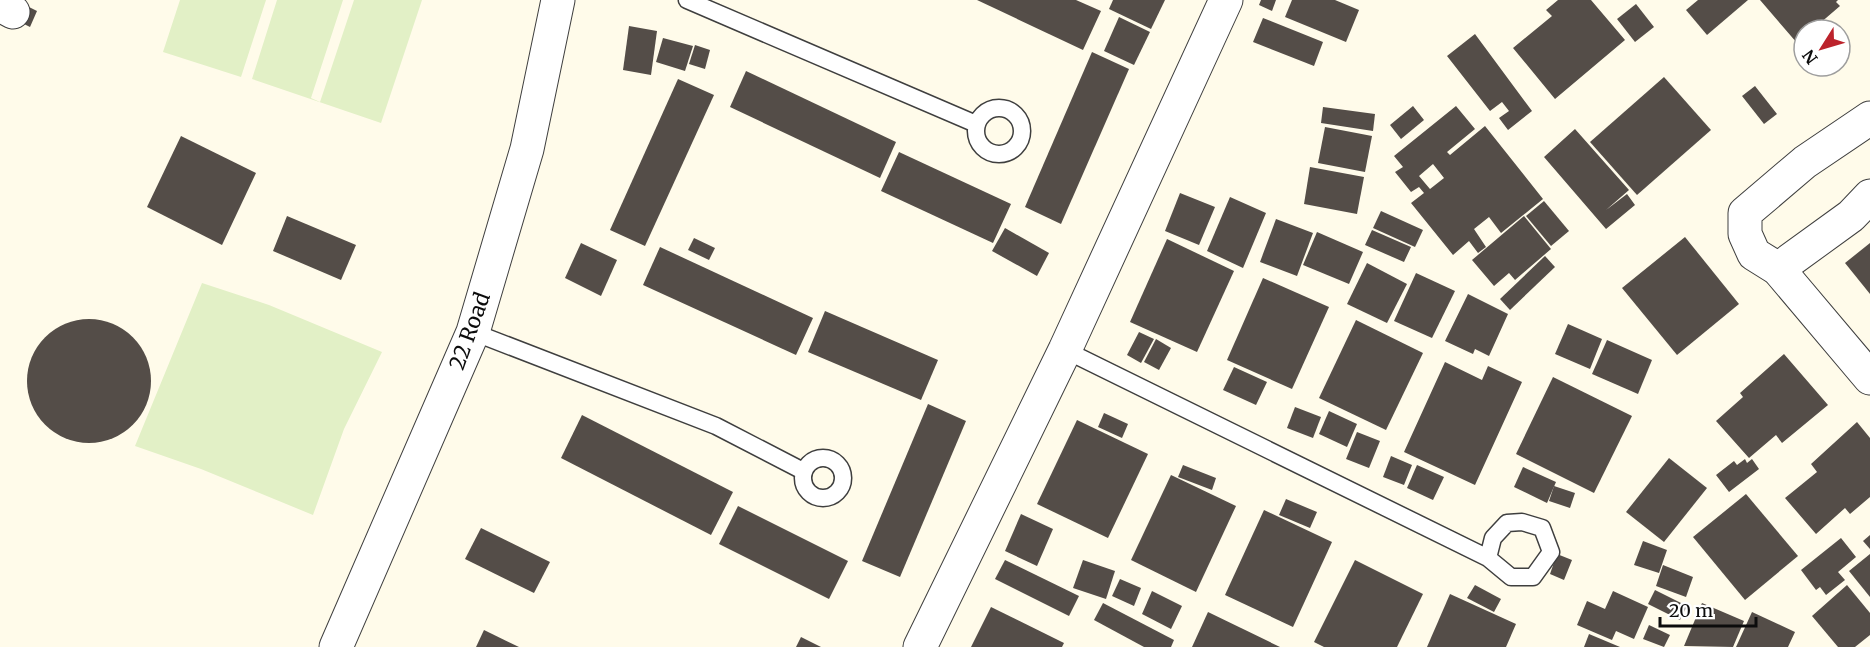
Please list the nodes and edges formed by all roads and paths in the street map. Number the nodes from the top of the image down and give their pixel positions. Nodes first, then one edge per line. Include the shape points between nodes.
1 (558, 0) edge
2 (687, 0) edge
3 (1226, 0) edge
4 (1870, 118) edge
5 (976, 124) dead end
6 (1870, 196) edge
7 (1778, 270) junction
8 (473, 332) junction
9 (1065, 350) junction
10 (1870, 378) edge
11 (803, 471) dead end
12 (1488, 558) dead end
13 (336, 647) edge
14 (920, 647) edge

1 - 8 street, 22 Road via 527,149
2 - 5 lane
3 - 9 street
4 - 7 street via 1805,162 1745,213 1745,234 1754,254
6 - 7 street via 1851,216
7 - 10 street
8 - 11 lane via 716,426
8 - 13 street, 22 Road
9 - 12 lane
9 - 14 street

